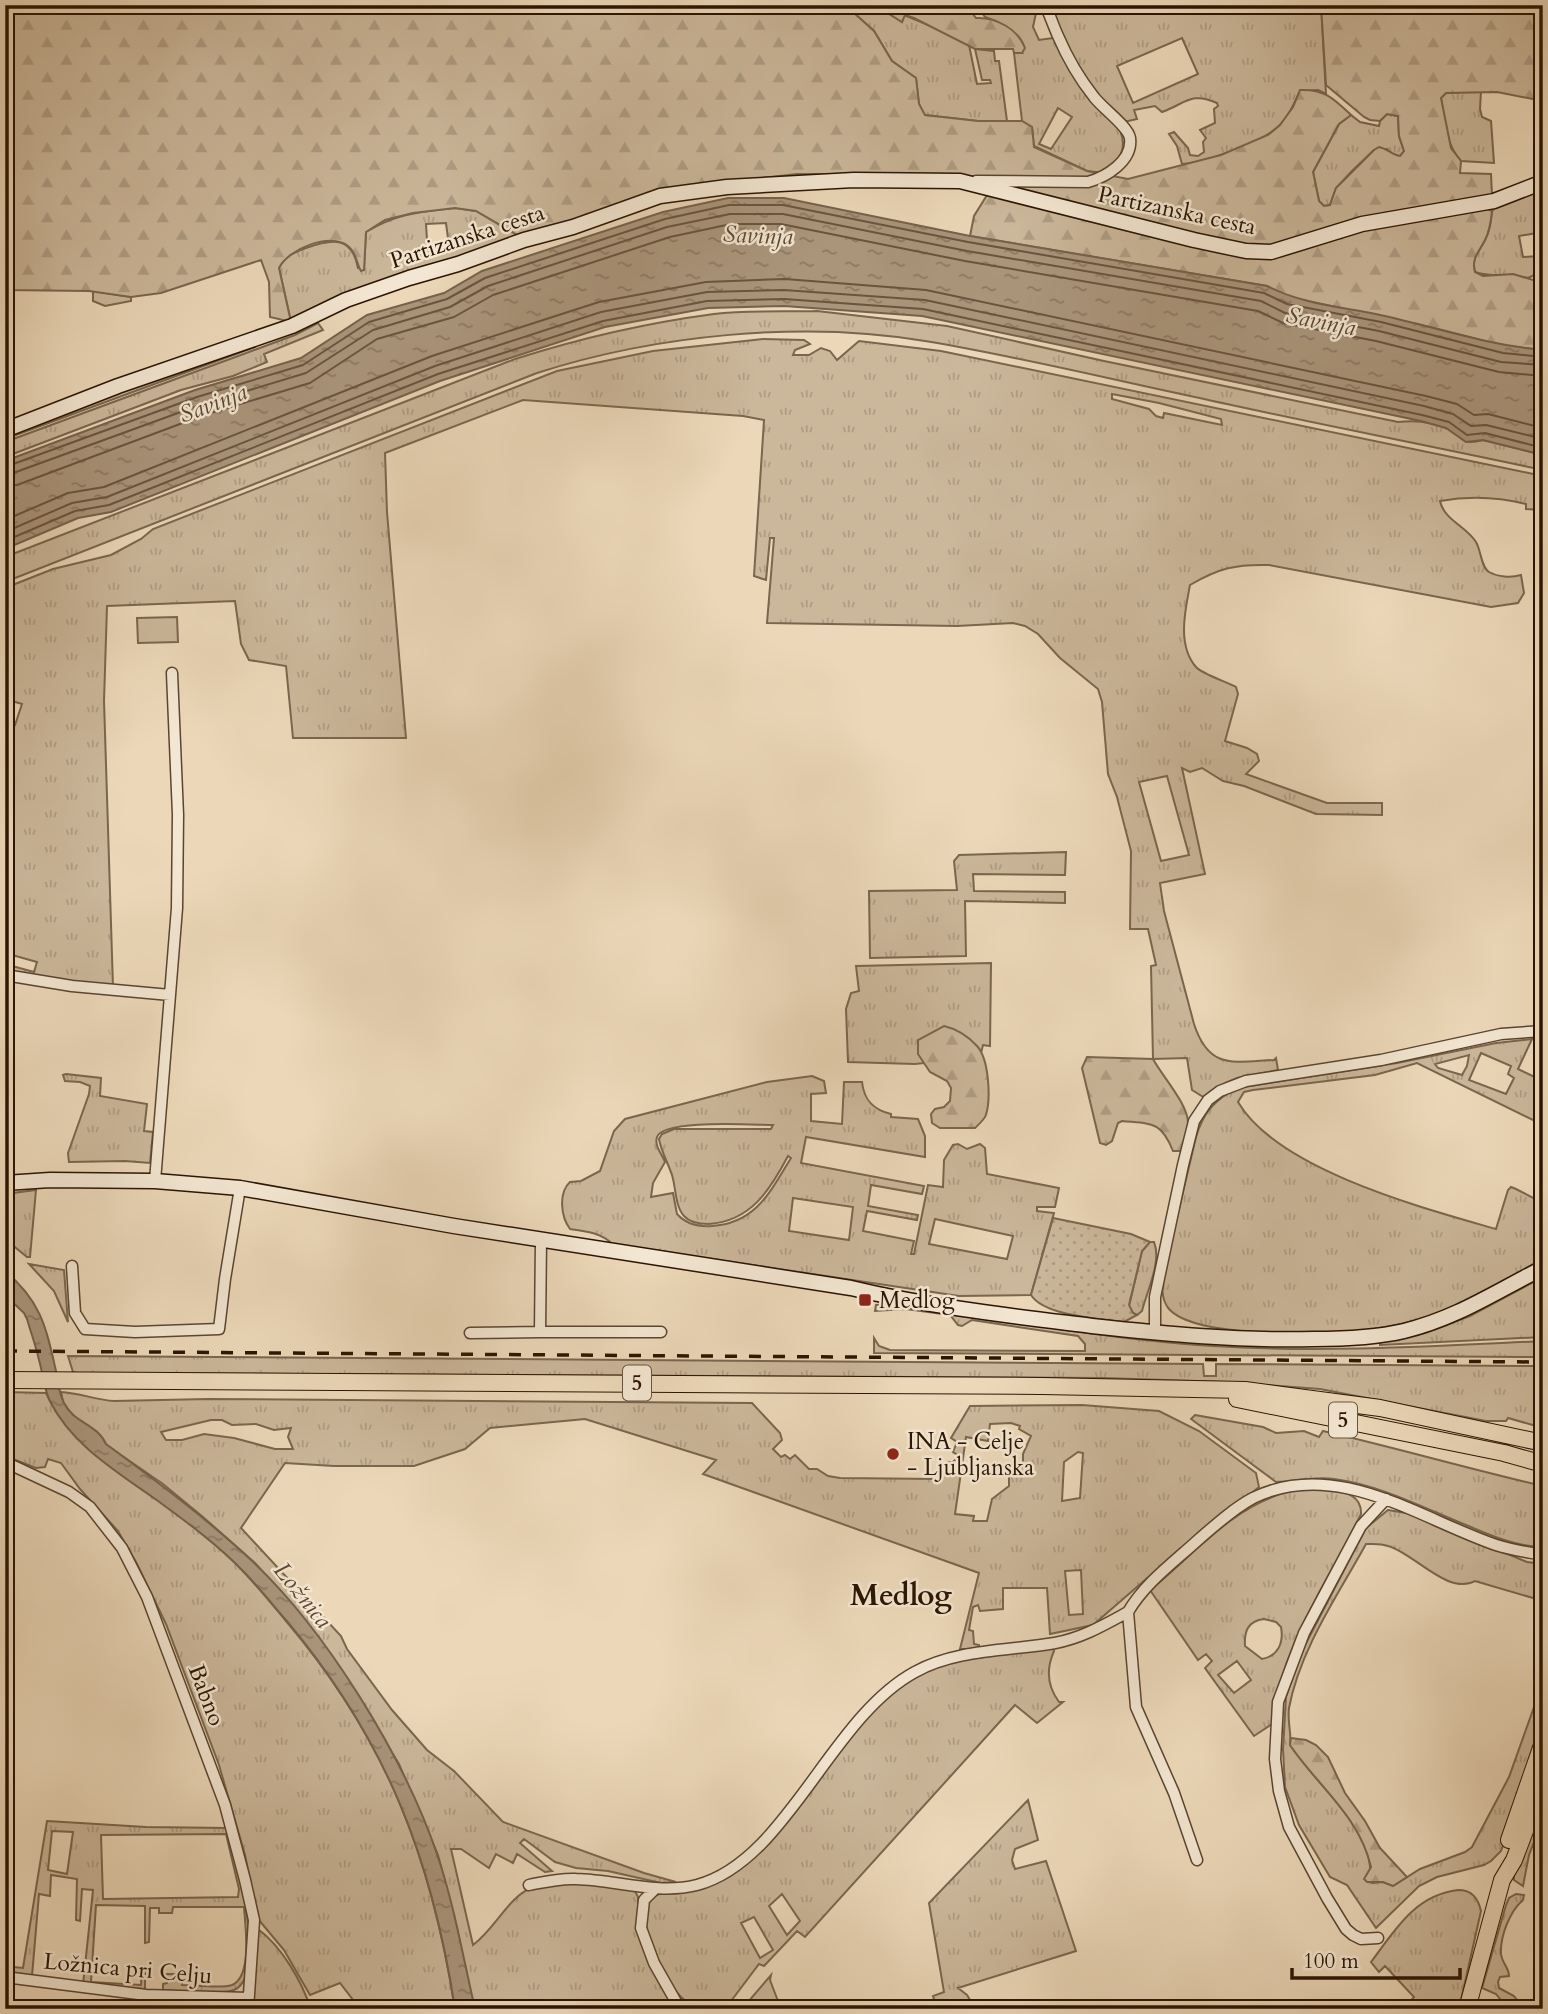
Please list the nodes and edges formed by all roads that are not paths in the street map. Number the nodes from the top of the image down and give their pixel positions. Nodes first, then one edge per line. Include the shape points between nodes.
1 (1045, 5) edge
2 (963, 182) junction
3 (1543, 182) edge
4 (5, 430) edge
5 (172, 673) dead end
6 (5, 975) edge
7 (170, 995) junction
8 (1543, 1031) edge
9 (155, 1181) junction
10 (5, 1183) edge
11 (240, 1188) junction
12 (541, 1239) junction
13 (72, 1266) dead end
14 (1543, 1268) edge
15 (540, 1332) junction
16 (661, 1332) dead end
17 (470, 1333) dead end
18 (1155, 1333) junction
19 (5, 1380) edge
20 (1201, 1389) junction
21 (1543, 1443) edge
22 (5, 1462) edge
23 (1543, 1464) edge
24 (1386, 1499) junction
25 (1543, 1555) edge
26 (1128, 1612) junction
27 (1543, 1742) edge
28 (1543, 1783) edge
29 (1197, 1860) dead end
30 (1502, 1880) junction
31 (529, 1885) dead end
32 (654, 1890) junction
33 (1378, 1938) dead end
34 (5, 1977) edge
35 (248, 2004) edge
36 (679, 2007) edge
37 (692, 2009) edge
38 (1467, 2009) edge

1 - 2 street, Partizanska cesta via 1082,81 1126,130 1130,138 1124,158 1103,178 1088,182
2 - 3 street, Partizanska cesta via 1194,240 1271,252 1362,224 1494,201
2 - 4 street, Partizanska cesta via 854,180 660,196 396,282 292,326
5 - 7 street via 178,815
6 - 7 street
7 - 9 street
8 - 18 street via 1501,1034 1381,1060 1246,1081 1208,1100 1195,1121 1186,1154 1155,1297
9 - 10 street
9 - 11 street
11 - 12 street
11 - 13 street via 219,1329 85,1329 75,1314
12 - 15 street
12 - 18 street via 981,1311
14 - 18 street via 1454,1316 1388,1335 1290,1340
15 - 16 street
15 - 17 street
19 - 20 main road, 5
20 - 21 main road, 5 via 1334,1400
20 - 23 main road, 5
22 - 35 street, Babno via 90,1507 122,1548 147,1597 221,1793 245,1880 254,1920
24 - 25 street via 1496,1545
24 - 26 street via 1321,1485 1293,1486 1253,1498 1211,1528 1147,1587
24 - 33 street via 1362,1526 1304,1633 1278,1702 1275,1759 1289,1827 1326,1898 1353,1935
26 - 29 street via 1136,1707
26 - 32 street via 1057,1643 937,1661 913,1672 890,1689 834,1749 768,1839 740,1862 697,1885
27 - 30 main road via 1503,1858
28 - 30 main road
30 - 38 main road
31 - 32 street via 573,1878
32 - 36 street via 644,1900 641,1928
34 - 35 street, Ložnica pri Celju
36 - 37 street

